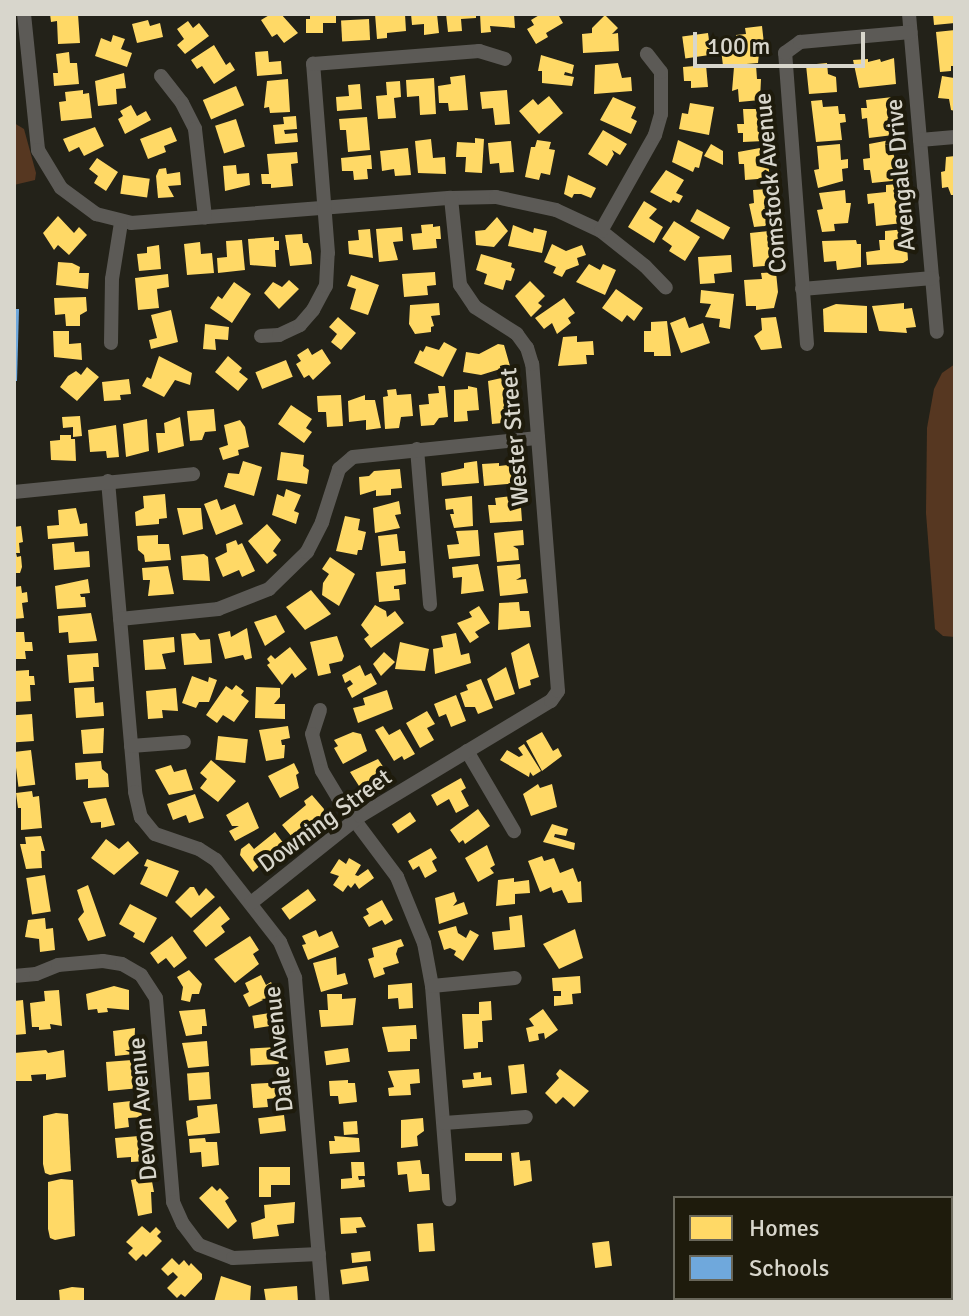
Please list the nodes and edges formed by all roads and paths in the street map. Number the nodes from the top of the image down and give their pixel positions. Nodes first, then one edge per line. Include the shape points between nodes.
1 (24, 14) edge
2 (909, 14) edge
3 (911, 32) junction
4 (647, 54) dead end
5 (505, 59) dead end
6 (161, 76) dead end
7 (955, 137) edge
8 (920, 140) junction
9 (451, 198) junction
10 (325, 208) junction
11 (205, 217) junction
12 (121, 223) junction
13 (601, 231) junction
14 (933, 278) junction
15 (666, 288) dead end
16 (802, 289) junction
17 (937, 332) dead end
18 (261, 336) dead end
19 (111, 343) dead end
20 (807, 344) dead end
21 (538, 438) junction
22 (417, 449) junction
23 (193, 474) dead end
24 (108, 481) junction
25 (14, 492) edge
26 (430, 604) dead end
27 (120, 619) junction
28 (551, 701) joint
29 (320, 710) dead end
30 (184, 742) dead end
31 (131, 746) junction
32 (467, 751) junction
33 (354, 820) junction
34 (514, 831) dead end
35 (251, 903) junction
36 (14, 976) edge
37 (515, 978) dead end
38 (432, 986) junction
39 (526, 1117) dead end
40 (444, 1123) junction
41 (449, 1199) dead end
42 (319, 1254) junction
43 (323, 1302) edge

1 - 12 street via 35,136 43,163 79,204
2 - 3 street, Avengale Drive
3 - 8 street, Avengale Drive
3 - 16 street, Comstock Avenue via 800,42 785,53
4 - 13 street via 661,72 661,114 655,135
5 - 10 street via 479,51 313,64
6 - 11 street via 195,129
7 - 8 street
8 - 14 street, Avengale Drive
9 - 10 street
9 - 13 street via 496,197 537,205
9 - 21 street, Wester Street via 457,275 475,316 511,329 527,348
10 - 11 street
10 - 18 street via 329,270 321,298 300,325
11 - 12 street
12 - 19 street via 111,287
13 - 15 street
14 - 16 street
14 - 17 street, Avengale Drive
16 - 20 street, Comstock Avenue
21 - 22 street
21 - 28 street, Wester Street via 558,684
22 - 26 street
22 - 27 street via 362,454 346,462 307,552 269,589 218,609
23 - 24 street
24 - 25 street
24 - 27 street, Dale Avenue
27 - 31 street, Dale Avenue
28 - 32 street, Downing Street
29 - 33 street via 312,734 316,758
30 - 31 street
31 - 35 street, Dale Avenue via 137,806 147,827 166,840 208,853
32 - 33 street, Downing Street
32 - 34 street
33 - 35 street, Downing Street
33 - 38 street via 406,895 424,943
35 - 42 street, Dale Avenue via 286,952 295,978
36 - 42 street, Devon Avenue via 103,961 141,975 156,998 173,1202 183,1224 199,1245 233,1258
37 - 38 street
38 - 40 street
39 - 40 street
40 - 41 street
42 - 43 street, Dale Avenue

